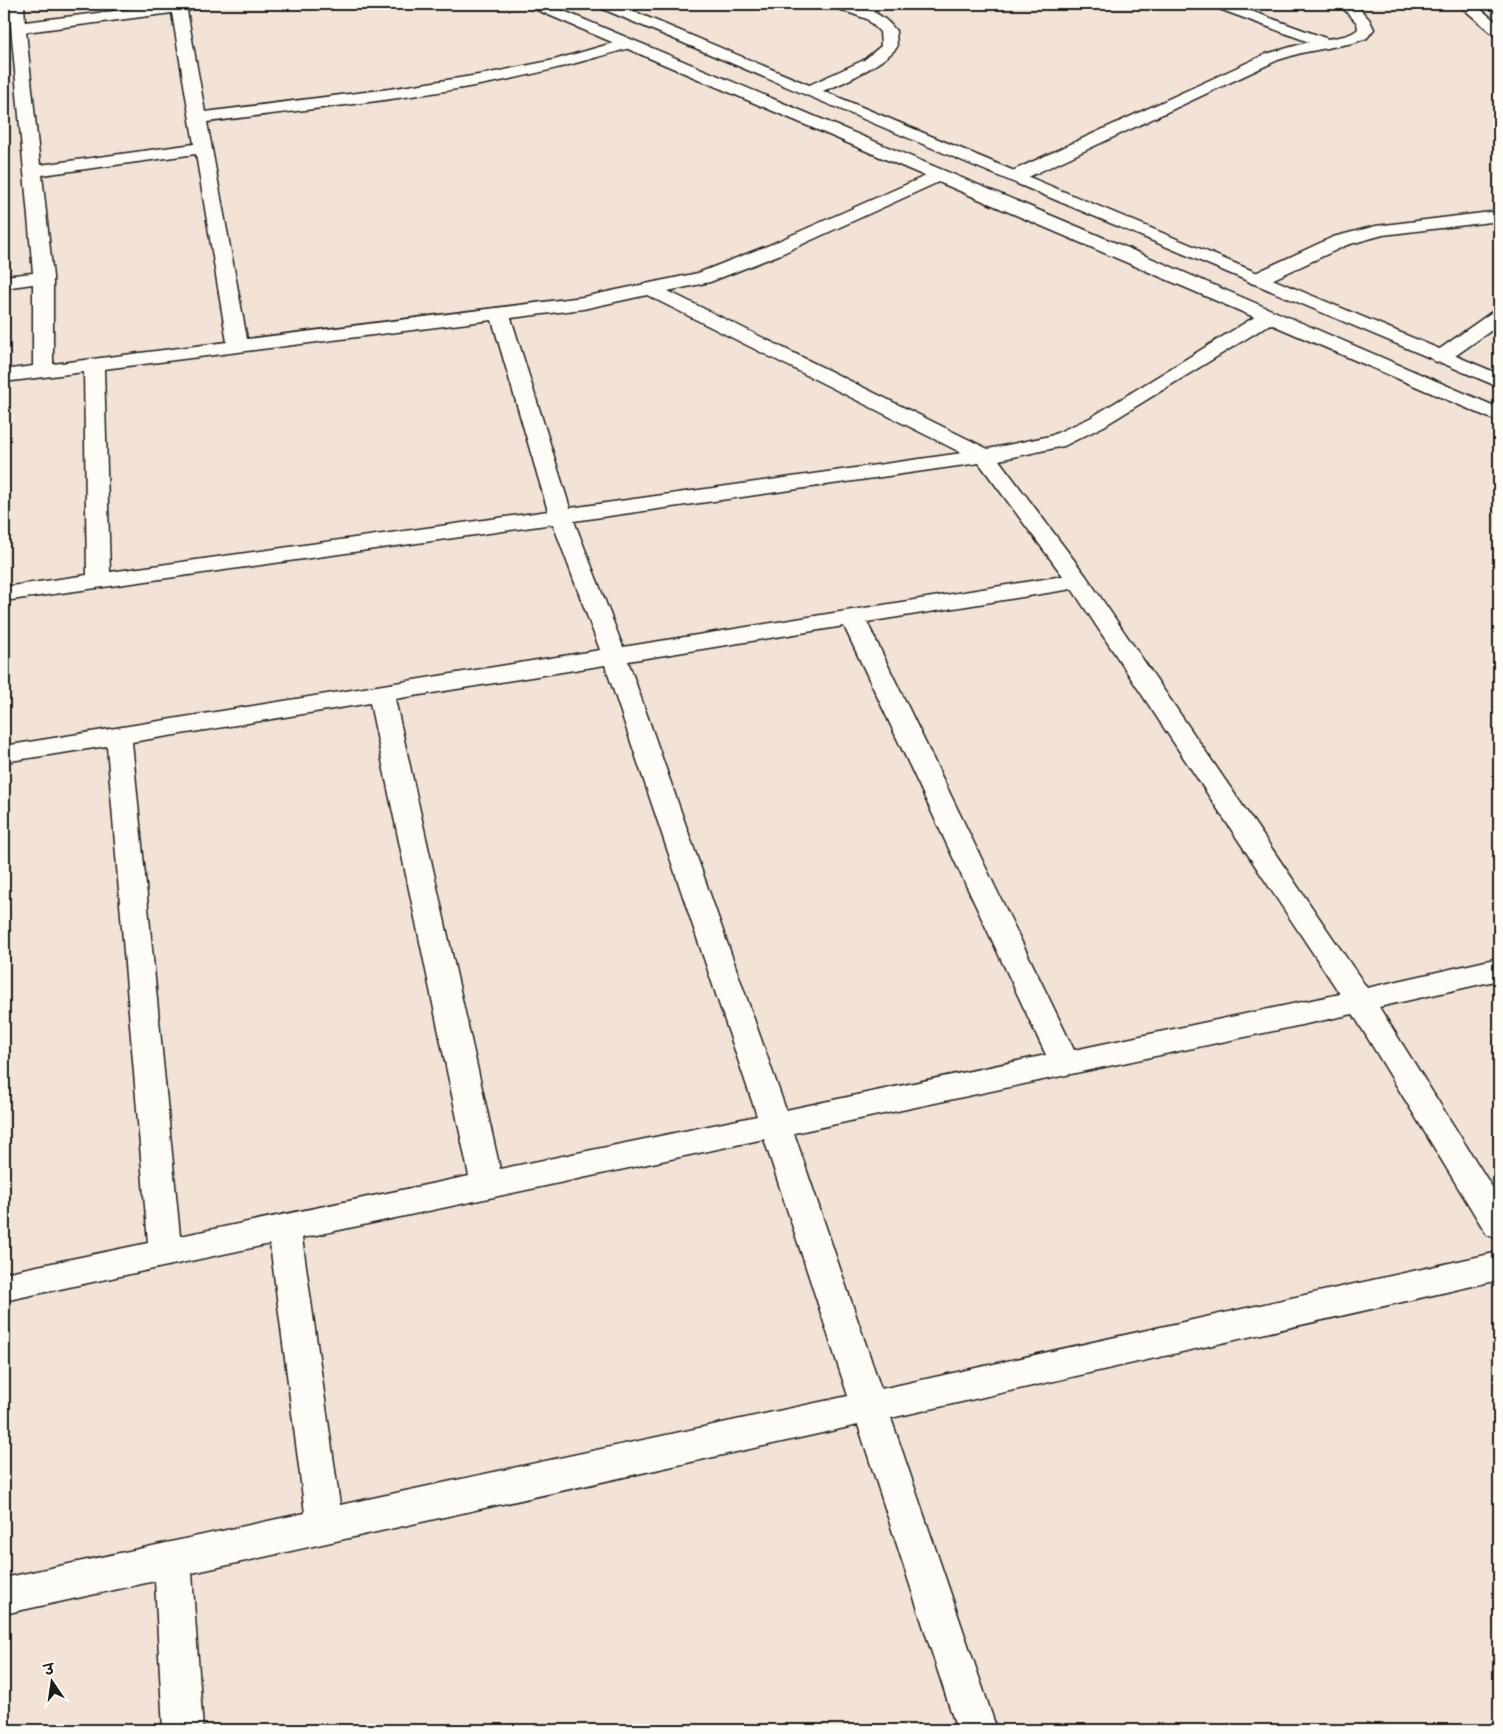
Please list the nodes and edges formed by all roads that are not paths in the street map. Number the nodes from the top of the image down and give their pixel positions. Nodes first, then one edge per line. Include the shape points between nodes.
1 (17, 4) edge
2 (535, 4) edge
3 (603, 4) edge
4 (838, 4) edge
5 (1219, 4) edge
6 (1347, 4) edge
7 (1465, 4) edge
8 (184, 5) edge
9 (18, 28) junction
10 (1499, 32) edge
11 (1325, 43) junction
12 (626, 44) junction
13 (811, 90) junction
14 (198, 118) junction
15 (204, 148) junction
16 (32, 171) junction
17 (939, 175) junction
18 (1016, 176) junction
19 (1499, 216) edge
20 (43, 277) junction
21 (1258, 279) junction
22 (4, 282) edge
23 (651, 290) junction
24 (500, 313) junction
25 (1499, 316) edge
26 (1268, 317) junction
27 (238, 347) junction
28 (1441, 357) junction
29 (94, 365) junction
30 (43, 371) junction
31 (4, 376) edge
32 (1499, 381) edge
33 (1499, 416) edge
34 (985, 456) junction
35 (561, 515) junction
36 (99, 580) junction
37 (1078, 581) junction
38 (4, 594) edge
39 (852, 618) junction
40 (614, 656) junction
41 (381, 694) junction
42 (119, 735) junction
43 (4, 754) edge
44 (1499, 969) edge
45 (1360, 1001) junction
46 (1065, 1063) junction
47 (775, 1124) junction
48 (487, 1184) junction
49 (1499, 1225) edge
50 (284, 1228) junction
51 (165, 1253) junction
52 (1499, 1266) edge
53 (4, 1287) edge
54 (870, 1407) junction
55 (325, 1526) junction
56 (172, 1558) junction
57 (4, 1596) edge
58 (183, 1730) edge
59 (977, 1730) edge

1 - 9 main road
2 - 12 main road
3 - 13 main road
4 - 13 main road via 872,16 888,31 890,47 870,63
5 - 11 main road
6 - 11 main road via 1364,22 1366,29 1361,35
7 - 10 main road
8 - 9 main road
8 - 14 main road
9 - 16 main road
11 - 18 main road via 1272,57
12 - 14 main road via 557,64 485,79
12 - 17 main road
13 - 18 main road
14 - 15 main road
15 - 16 main road
15 - 27 main road
16 - 20 main road
17 - 23 main road via 765,254 704,278
17 - 26 main road
18 - 21 main road
19 - 21 main road via 1382,230 1340,241
20 - 22 main road
20 - 30 main road
21 - 28 main road
23 - 24 main road via 583,303
23 - 34 main road
24 - 27 main road
24 - 35 main road
25 - 28 main road
26 - 33 main road
26 - 34 main road via 1097,422 1056,440
27 - 29 main road
28 - 32 main road
29 - 30 main road
29 - 36 main road
30 - 31 main road
34 - 35 main road
34 - 37 main road
35 - 36 main road
35 - 40 main road
36 - 38 main road
37 - 39 main road
37 - 45 main road
39 - 40 main road
39 - 46 main road
40 - 41 main road
40 - 47 main road
41 - 42 main road
41 - 48 main road
42 - 43 main road
42 - 51 main road
44 - 45 main road
45 - 46 main road
45 - 49 main road
46 - 47 main road
47 - 48 main road
47 - 54 main road
48 - 50 main road
50 - 51 main road
50 - 55 main road
51 - 53 main road
52 - 54 main road
54 - 55 main road
54 - 59 main road
55 - 56 main road
56 - 57 main road
56 - 58 main road

